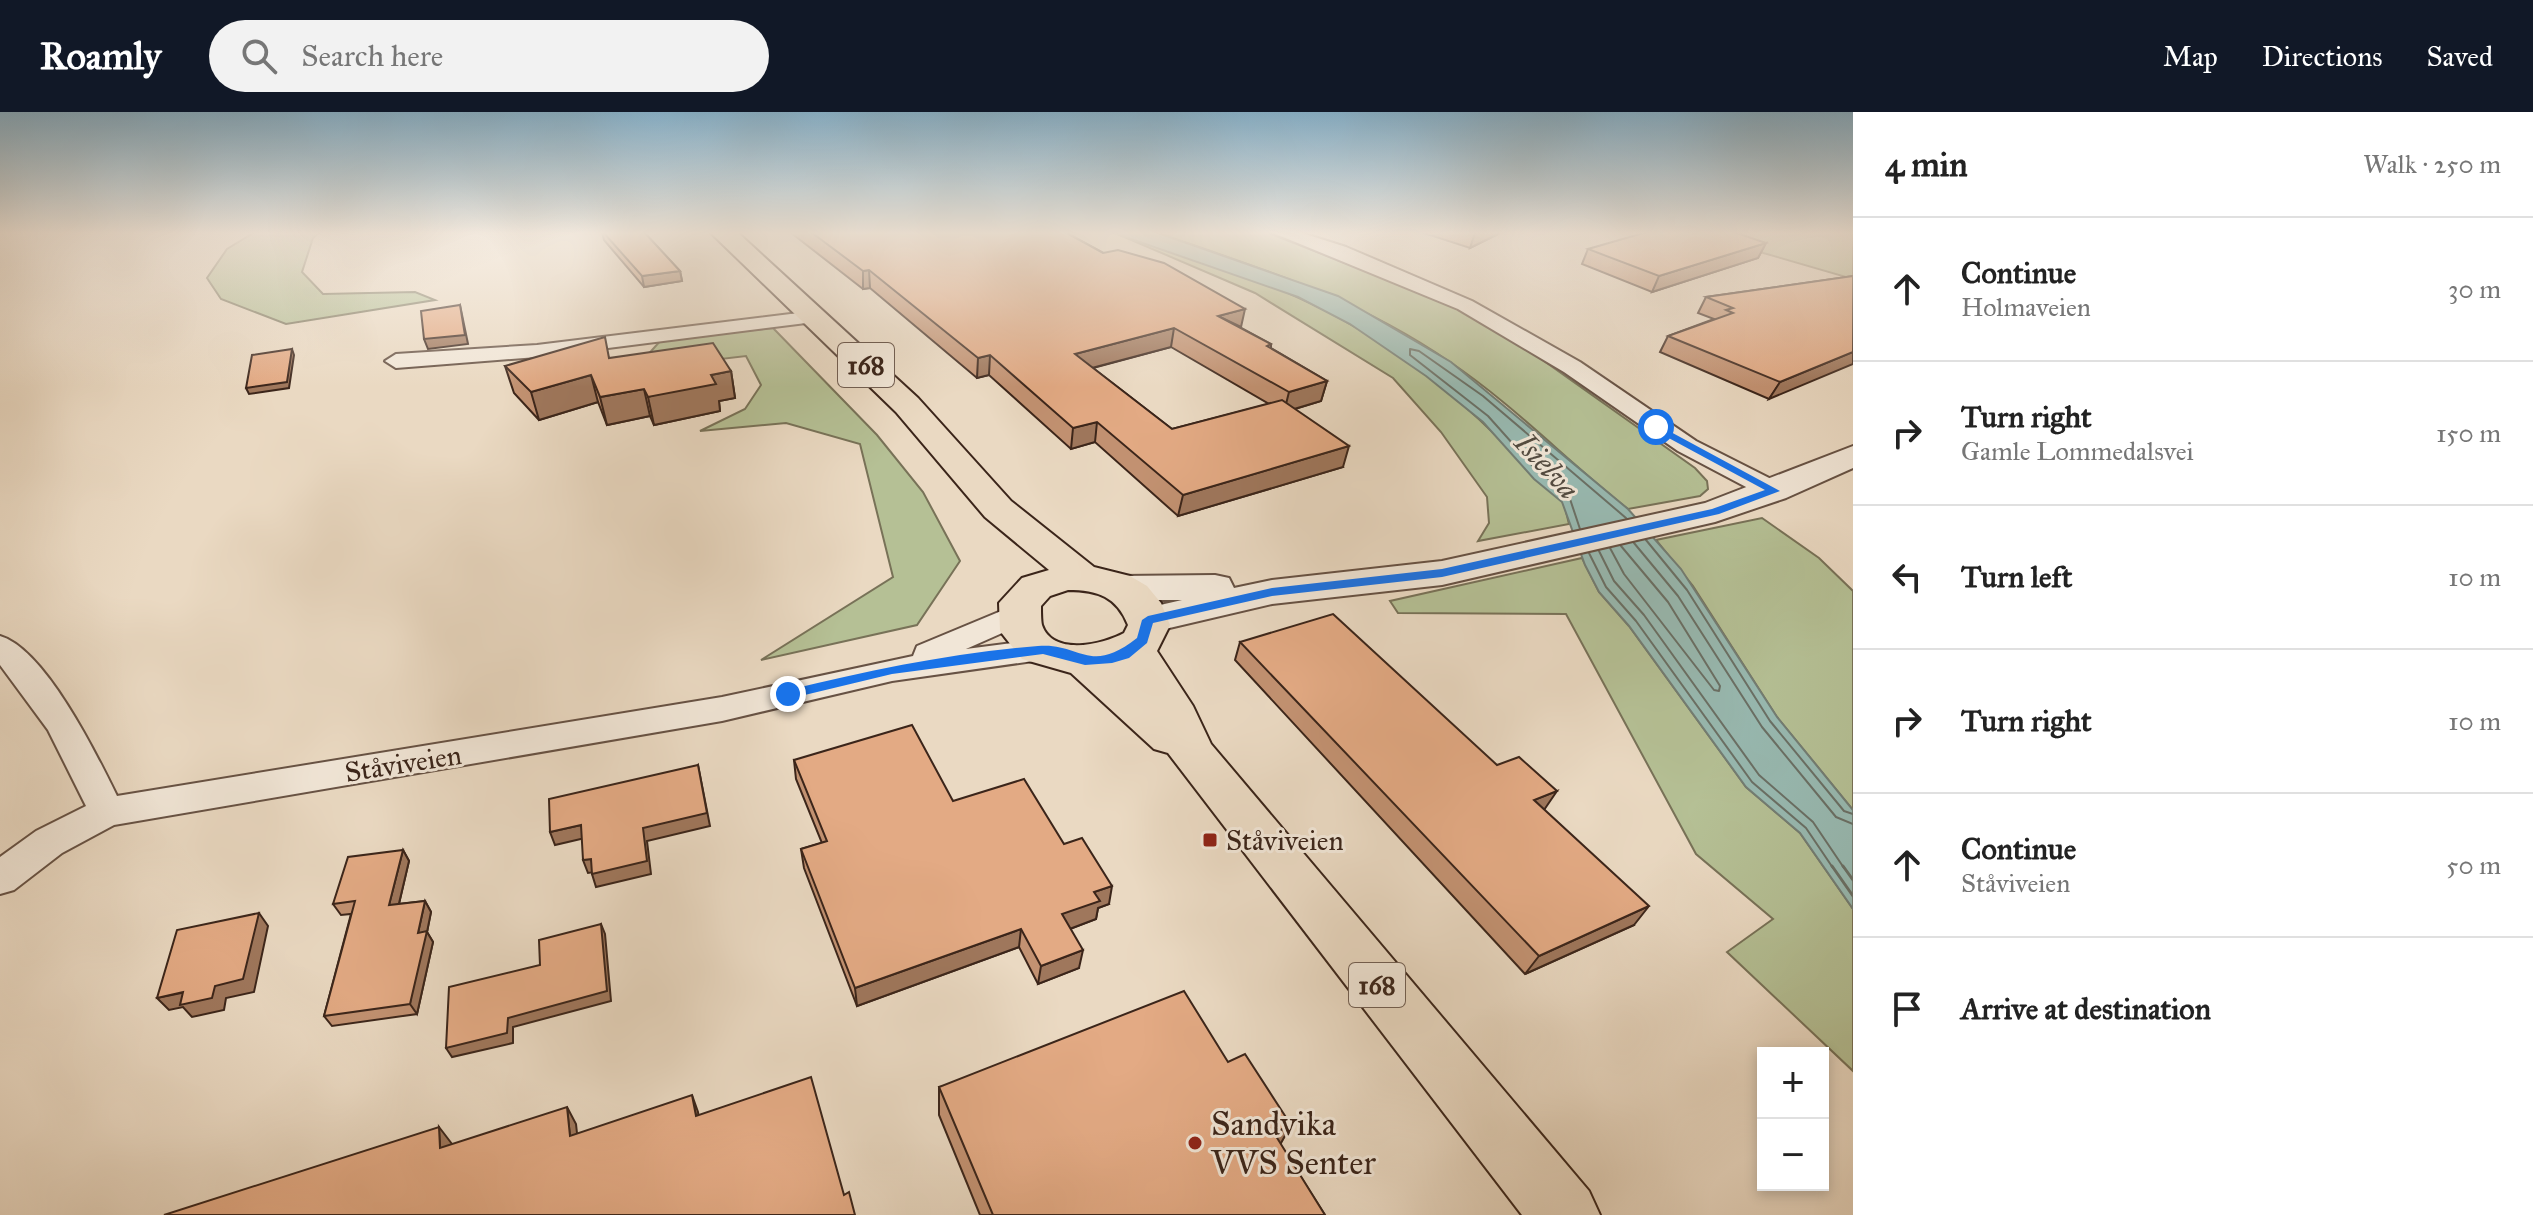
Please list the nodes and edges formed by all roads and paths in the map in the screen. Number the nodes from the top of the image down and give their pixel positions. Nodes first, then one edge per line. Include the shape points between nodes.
1 (778, 283) edge
2 (1415, 283) edge
3 (815, 317) junction
4 (396, 361) dead end
5 (1853, 456) edge
6 (1774, 491) junction
7 (998, 509) junction
8 (1102, 583) junction
9 (1272, 592) junction
10 (1027, 600) junction
11 (1141, 634) junction
12 (0, 647) edge
13 (1064, 655) junction
14 (892, 670) junction
15 (1192, 754) junction
16 (107, 812) junction
17 (0, 878) edge
18 (1565, 1215) edge

1 - 3 main road, 168
2 - 6 street via 1465,305 1572,367 1666,433
3 - 4 street via 537,351
3 - 7 main road, 168 via 907,405
5 - 6 street
6 - 9 street via 1715,511 1488,562 1391,581
7 - 8 main road, 168
7 - 10 main road, 168
8 - 9 street
8 - 10 main road via 1050,581
8 - 11 main road, 168 via 1139,602
9 - 11 street
10 - 13 main road, 168 via 1020,626
10 - 14 street, Ståviveien
11 - 13 main road via 1112,659
11 - 15 main road, 168
12 - 16 street via 77,750
13 - 14 street, Ståviveien
13 - 15 main road, 168
14 - 16 street, Ståviveien via 722,709
15 - 18 main road, 168
16 - 17 street, Ståviveien via 49,842

